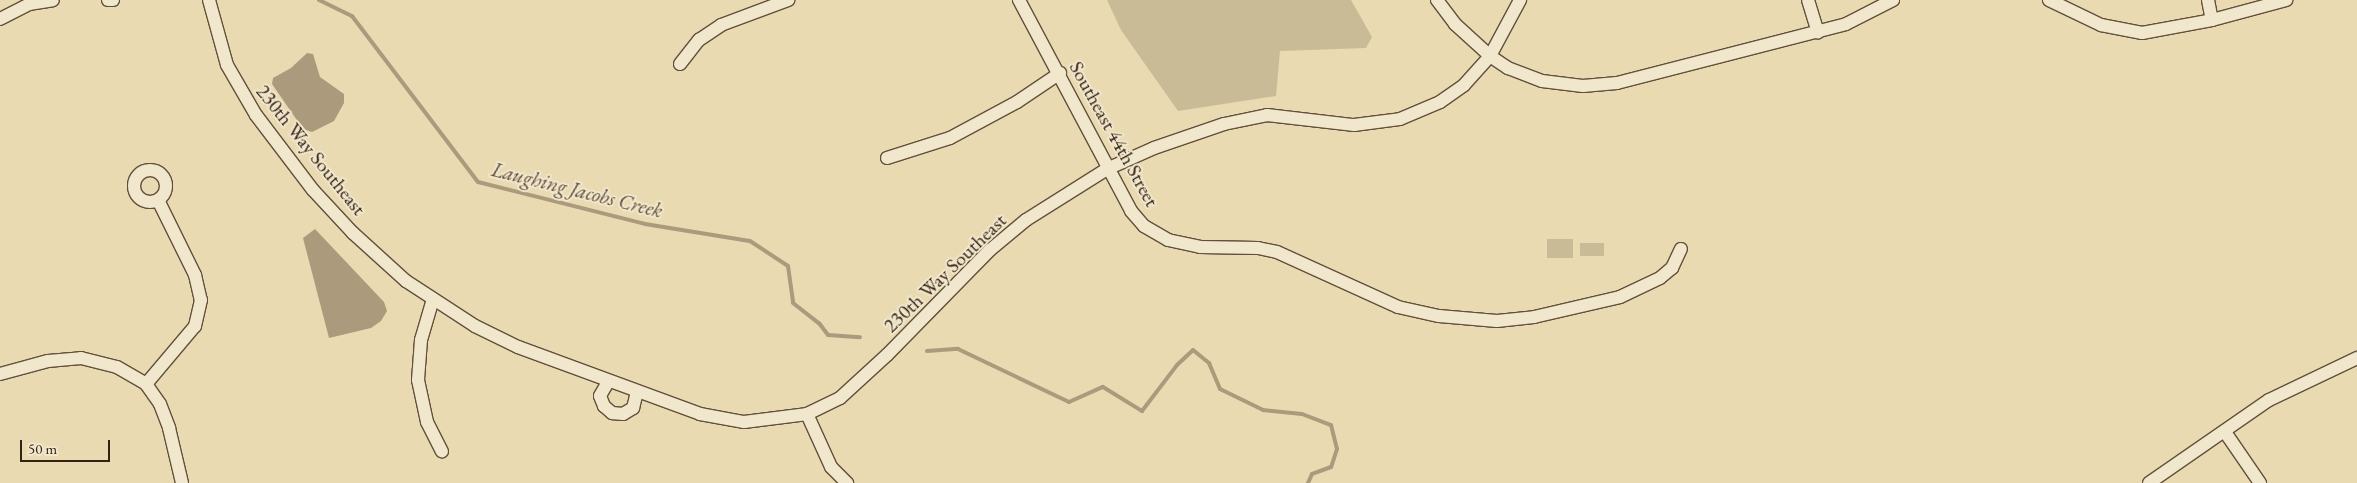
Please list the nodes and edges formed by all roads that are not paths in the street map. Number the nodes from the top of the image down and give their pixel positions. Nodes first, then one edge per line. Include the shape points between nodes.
1 (53, 0) edge
2 (108, 0) edge
3 (113, 0) edge
4 (209, 0) edge
5 (788, 0) edge
6 (1019, 0) edge
7 (1437, 0) edge
8 (1520, 0) edge
9 (1808, 0) edge
10 (1893, 0) edge
11 (2049, 0) edge
12 (2208, 0) edge
13 (2286, 0) edge
14 (0, 19) edge
15 (2212, 20) junction
16 (1818, 32) junction
17 (1490, 56) junction
18 (680, 64) dead end
19 (1060, 73) junction
20 (887, 158) dead end
21 (1108, 169) junction
22 (158, 200) dead end
23 (1681, 249) dead end
24 (433, 299) junction
25 (2357, 358) edge
26 (0, 374) edge
27 (608, 382) junction
28 (146, 384) junction
29 (637, 392) junction
30 (807, 414) junction
31 (2225, 432) junction
32 (442, 451) dead end
33 (182, 483) edge
34 (847, 483) edge
35 (2149, 483) edge
36 (2260, 483) edge

1 - 14 street via 29,4
2 - 3 street
4 - 24 street, 230th Way Southeast via 227,65 256,115 313,190 353,233 406,281
5 - 18 street via 762,7 721,25 699,40
6 - 19 street, Southeast 44th Street
7 - 17 street via 1455,24
8 - 17 street, 230th Way Southeast
9 - 16 street
10 - 16 street via 1863,17
11 - 15 street via 2120,31 2142,33
12 - 15 street
13 - 15 street
16 - 17 street via 1616,83 1583,86 1542,81 1508,68
17 - 21 street, 230th Way Southeast via 1464,85 1440,102 1400,120 1354,125 1290,116 1247,118 1179,139
19 - 20 street via 1017,102 950,138
19 - 21 street, Southeast 44th Street
21 - 23 street, Southeast 44th Street via 1131,211 1144,226 1168,240 1200,247 1258,248 1277,252 1398,307 1448,318 1498,321 1534,317 1620,297 1660,278 1672,268
21 - 30 street, 230th Way Southeast via 1026,220 990,250 840,398
22 - 28 street via 195,275 201,300 200,314 187,338
24 - 27 street, 230th Way Southeast via 475,326 518,347
24 - 32 street via 421,340 418,380 427,422
25 - 31 street via 2293,386
26 - 28 street via 48,361 81,358 117,367
27 - 29 street, 230th Way Southeast
27 - 29 street via 600,396 612,413 623,414 633,408
28 - 33 street via 160,404 169,428
29 - 30 street, 230th Way Southeast via 724,421 761,422
30 - 34 street via 831,467
31 - 35 street
31 - 36 street

